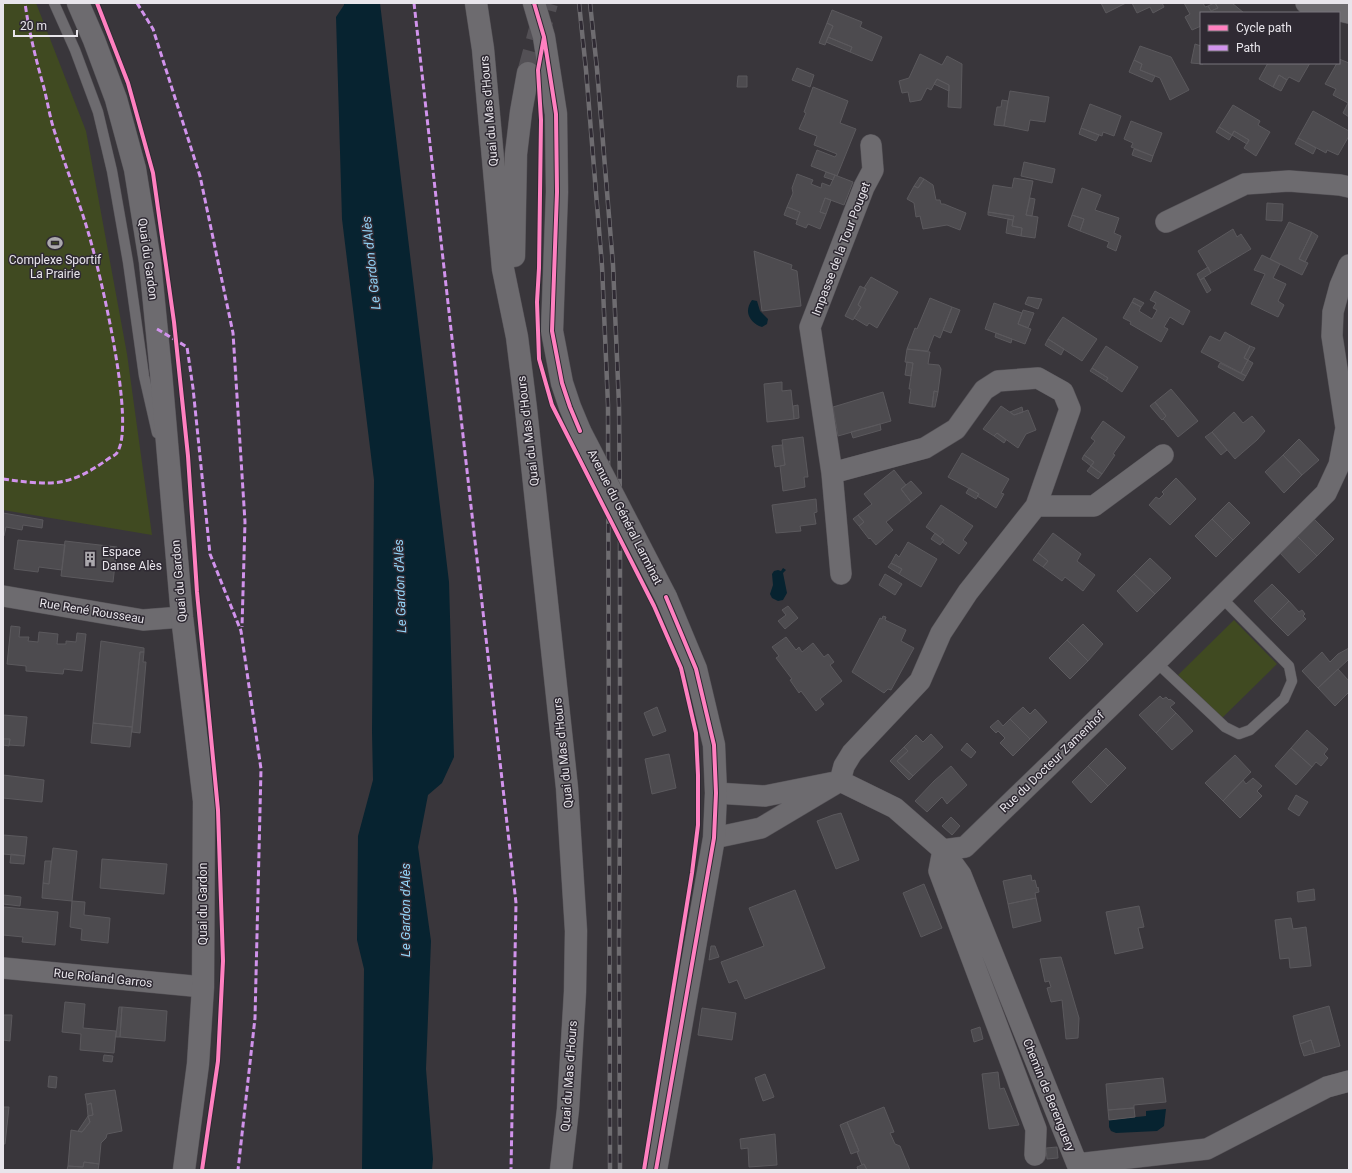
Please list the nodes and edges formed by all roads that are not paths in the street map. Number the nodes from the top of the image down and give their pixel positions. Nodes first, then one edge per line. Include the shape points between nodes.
1 (54, 3) edge
2 (78, 3) edge
3 (476, 3) edge
4 (534, 3) edge
5 (1306, 3) edge
6 (1349, 13) edge
7 (528, 73) tunnel mouth
8 (871, 145) dead end
9 (1349, 187) edge
10 (1166, 222) dead end
11 (1349, 265) edge
12 (517, 337) junction
13 (1163, 455) dead end
14 (1344, 470) edge
15 (832, 473) junction
16 (173, 501) junction
17 (1036, 506) junction
18 (841, 574) dead end
19 (3, 596) edge
20 (1221, 597) junction
21 (182, 618) junction
22 (1156, 662) junction
23 (840, 781) junction
24 (716, 793) junction
25 (714, 838) junction
26 (943, 850) junction
27 (3, 968) edge
28 (203, 988) junction
29 (1349, 1081) edge
30 (1035, 1155) dead end
31 (1078, 1167) edge
32 (184, 1170) edge
33 (561, 1170) edge
34 (656, 1170) edge

1 - 16 lane via 98,112 112,171 128,262 144,376
2 - 16 main road, Quai du Gardon via 116,100 134,169 150,262
3 - 12 main road, Quai du Mas d'Hours via 483,49 503,269
4 - 24 main road, Avenue du Général Larminat, bridge via 544,37 556,114 557,192 552,331 562,383 580,431 666,597 696,669 714,746
5 - 6 street
7 - 12 main road, Quai du Mas d'Hours via 516,154 514,268
8 - 15 street, Impasse de la Tour Pouget via 872,170 810,327
9 - 10 street via 1289,181 1245,184
11 - 14 street, Rue du Docteur Zamenhof via 1333,312 1332,336 1346,428
12 - 33 main road, Quai du Mas d'Hours via 567,788 575,924 572,1048
13 - 17 street via 1094,506
14 - 20 street, Rue du Docteur Zamenhof via 1326,493
15 - 17 street via 925,448 956,429 984,390 998,381 1038,378 1063,392 1070,409
15 - 18 street, Impasse de la Tour Pouget
16 - 21 main road, Quai du Gardon
17 - 23 street via 968,592 941,633 920,681 852,753 844,766
19 - 21 street, Rue René Rousseau via 143,620
20 - 22 street, Rue du Docteur Zamenhof
20 - 22 lane via 1289,666 1292,681 1284,699 1250,730 1239,734 1225,727
21 - 28 main road, Quai du Gardon via 204,801
22 - 26 street, Rue du Docteur Zamenhof via 965,847
23 - 24 street via 765,796
23 - 25 street via 761,828
23 - 26 street, Chemin de Berenguery via 895,808
24 - 25 main road, Avenue du Général Larminat
25 - 34 main road, Avenue du Général Larminat
26 - 30 street, Chemin de Berenguery via 939,872 1036,1129
26 - 31 street, Chemin de Berenguery via 961,875
27 - 28 street, Rue Roland Garros
28 - 32 main road, Quai du Gardon via 198,1064
29 - 31 street, Chemin de Berenguery via 1327,1087 1207,1149

